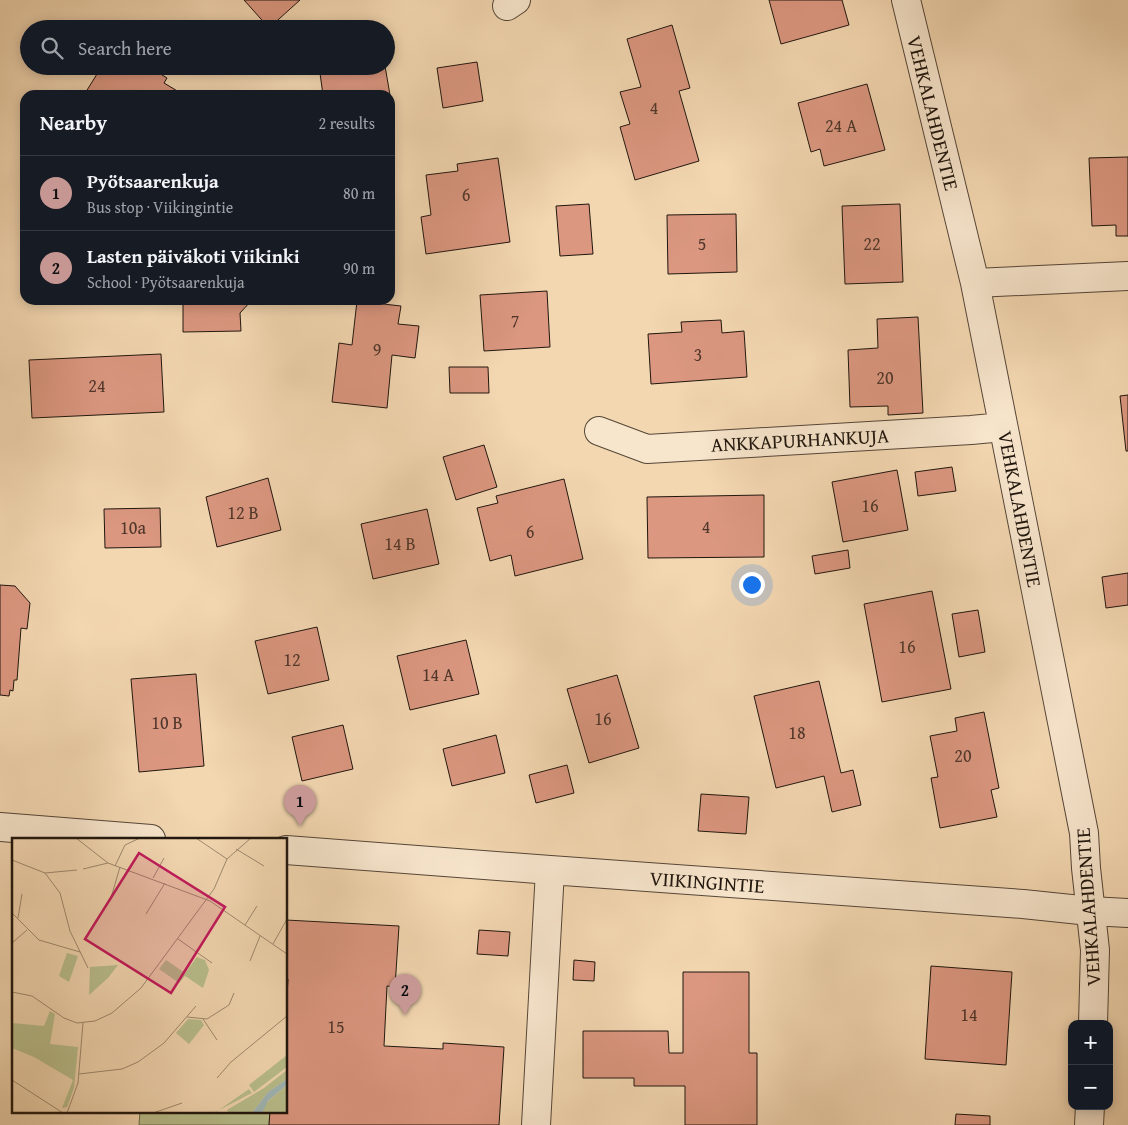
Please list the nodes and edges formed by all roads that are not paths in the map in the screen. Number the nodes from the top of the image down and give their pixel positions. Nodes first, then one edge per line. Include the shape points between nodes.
1 (906, 0) edge
2 (1128, 276) edge
3 (975, 283) junction
4 (1003, 427) junction
5 (599, 431) dead end
6 (0, 827) edge
7 (139, 838) edge
8 (288, 850) edge
9 (550, 870) junction
10 (1090, 911) junction
11 (1128, 913) edge
12 (1093, 1020) edge
13 (1090, 1110) edge
14 (536, 1125) edge
15 (1089, 1125) edge

1 - 3 street, VEHKALAHDENTIE
2 - 3 street
3 - 4 street, VEHKALAHDENTIE
4 - 5 street, ANKKAPURHANKUJA via 647,448
4 - 10 street, VEHKALAHDENTIE via 1084,833
6 - 7 street
8 - 9 street, VIIKINGINTIE
9 - 10 street, VIIKINGINTIE
9 - 14 street
10 - 11 street, VIIKINGINTIE
10 - 12 street, VEHKALAHDENTIE via 1095,950
13 - 15 street

